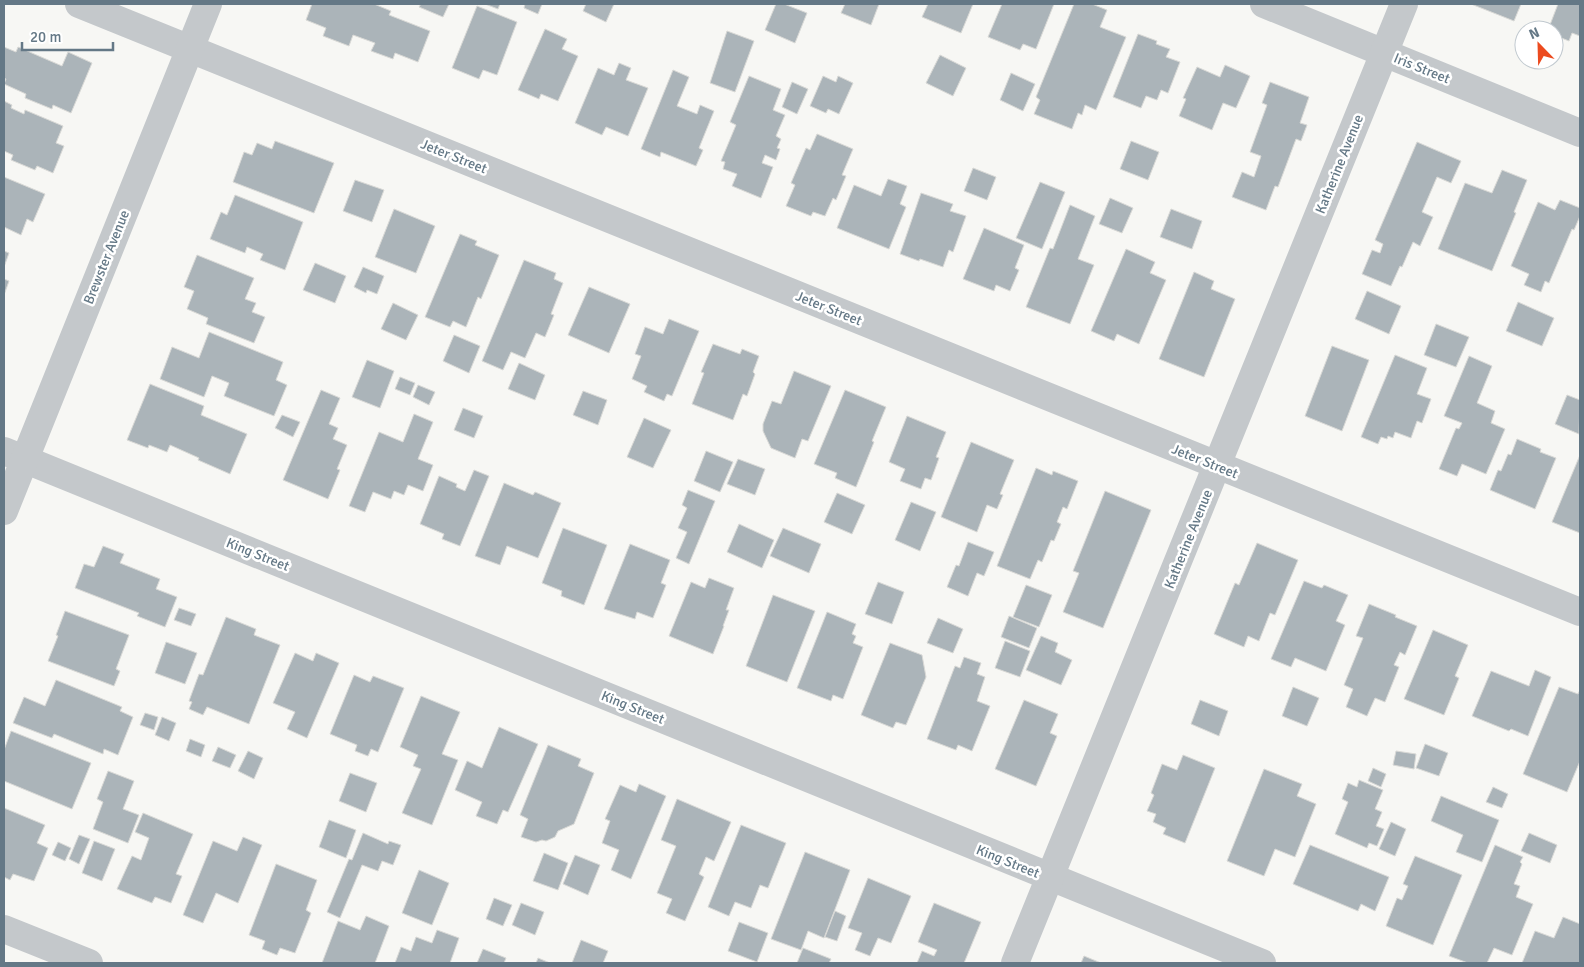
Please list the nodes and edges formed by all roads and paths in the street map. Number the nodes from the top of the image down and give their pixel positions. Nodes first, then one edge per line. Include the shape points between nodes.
1 (79, 4) edge
2 (208, 4) edge
3 (1264, 4) edge
4 (1404, 4) edge
5 (189, 49) junction
6 (1386, 53) junction
7 (1580, 133) edge
8 (14, 455) edge
9 (1218, 466) junction
10 (4, 511) edge
11 (1580, 612) edge
12 (1050, 878) junction
13 (4, 929) edge
14 (89, 963) edge
15 (1016, 963) edge
16 (1262, 963) edge

1 - 5 street, Jeter Street
2 - 5 street, Brewster Avenue
3 - 6 street, Iris Street
4 - 6 street, Katherine Avenue
5 - 8 street, Brewster Avenue
5 - 9 street, Jeter Street
6 - 7 street, Iris Street
6 - 9 street, Katherine Avenue
8 - 10 street, Brewster Avenue
8 - 12 street, King Street
9 - 11 street, Jeter Street
9 - 12 street, Katherine Avenue
12 - 15 street, Katherine Avenue
12 - 16 street, King Street
13 - 14 street

